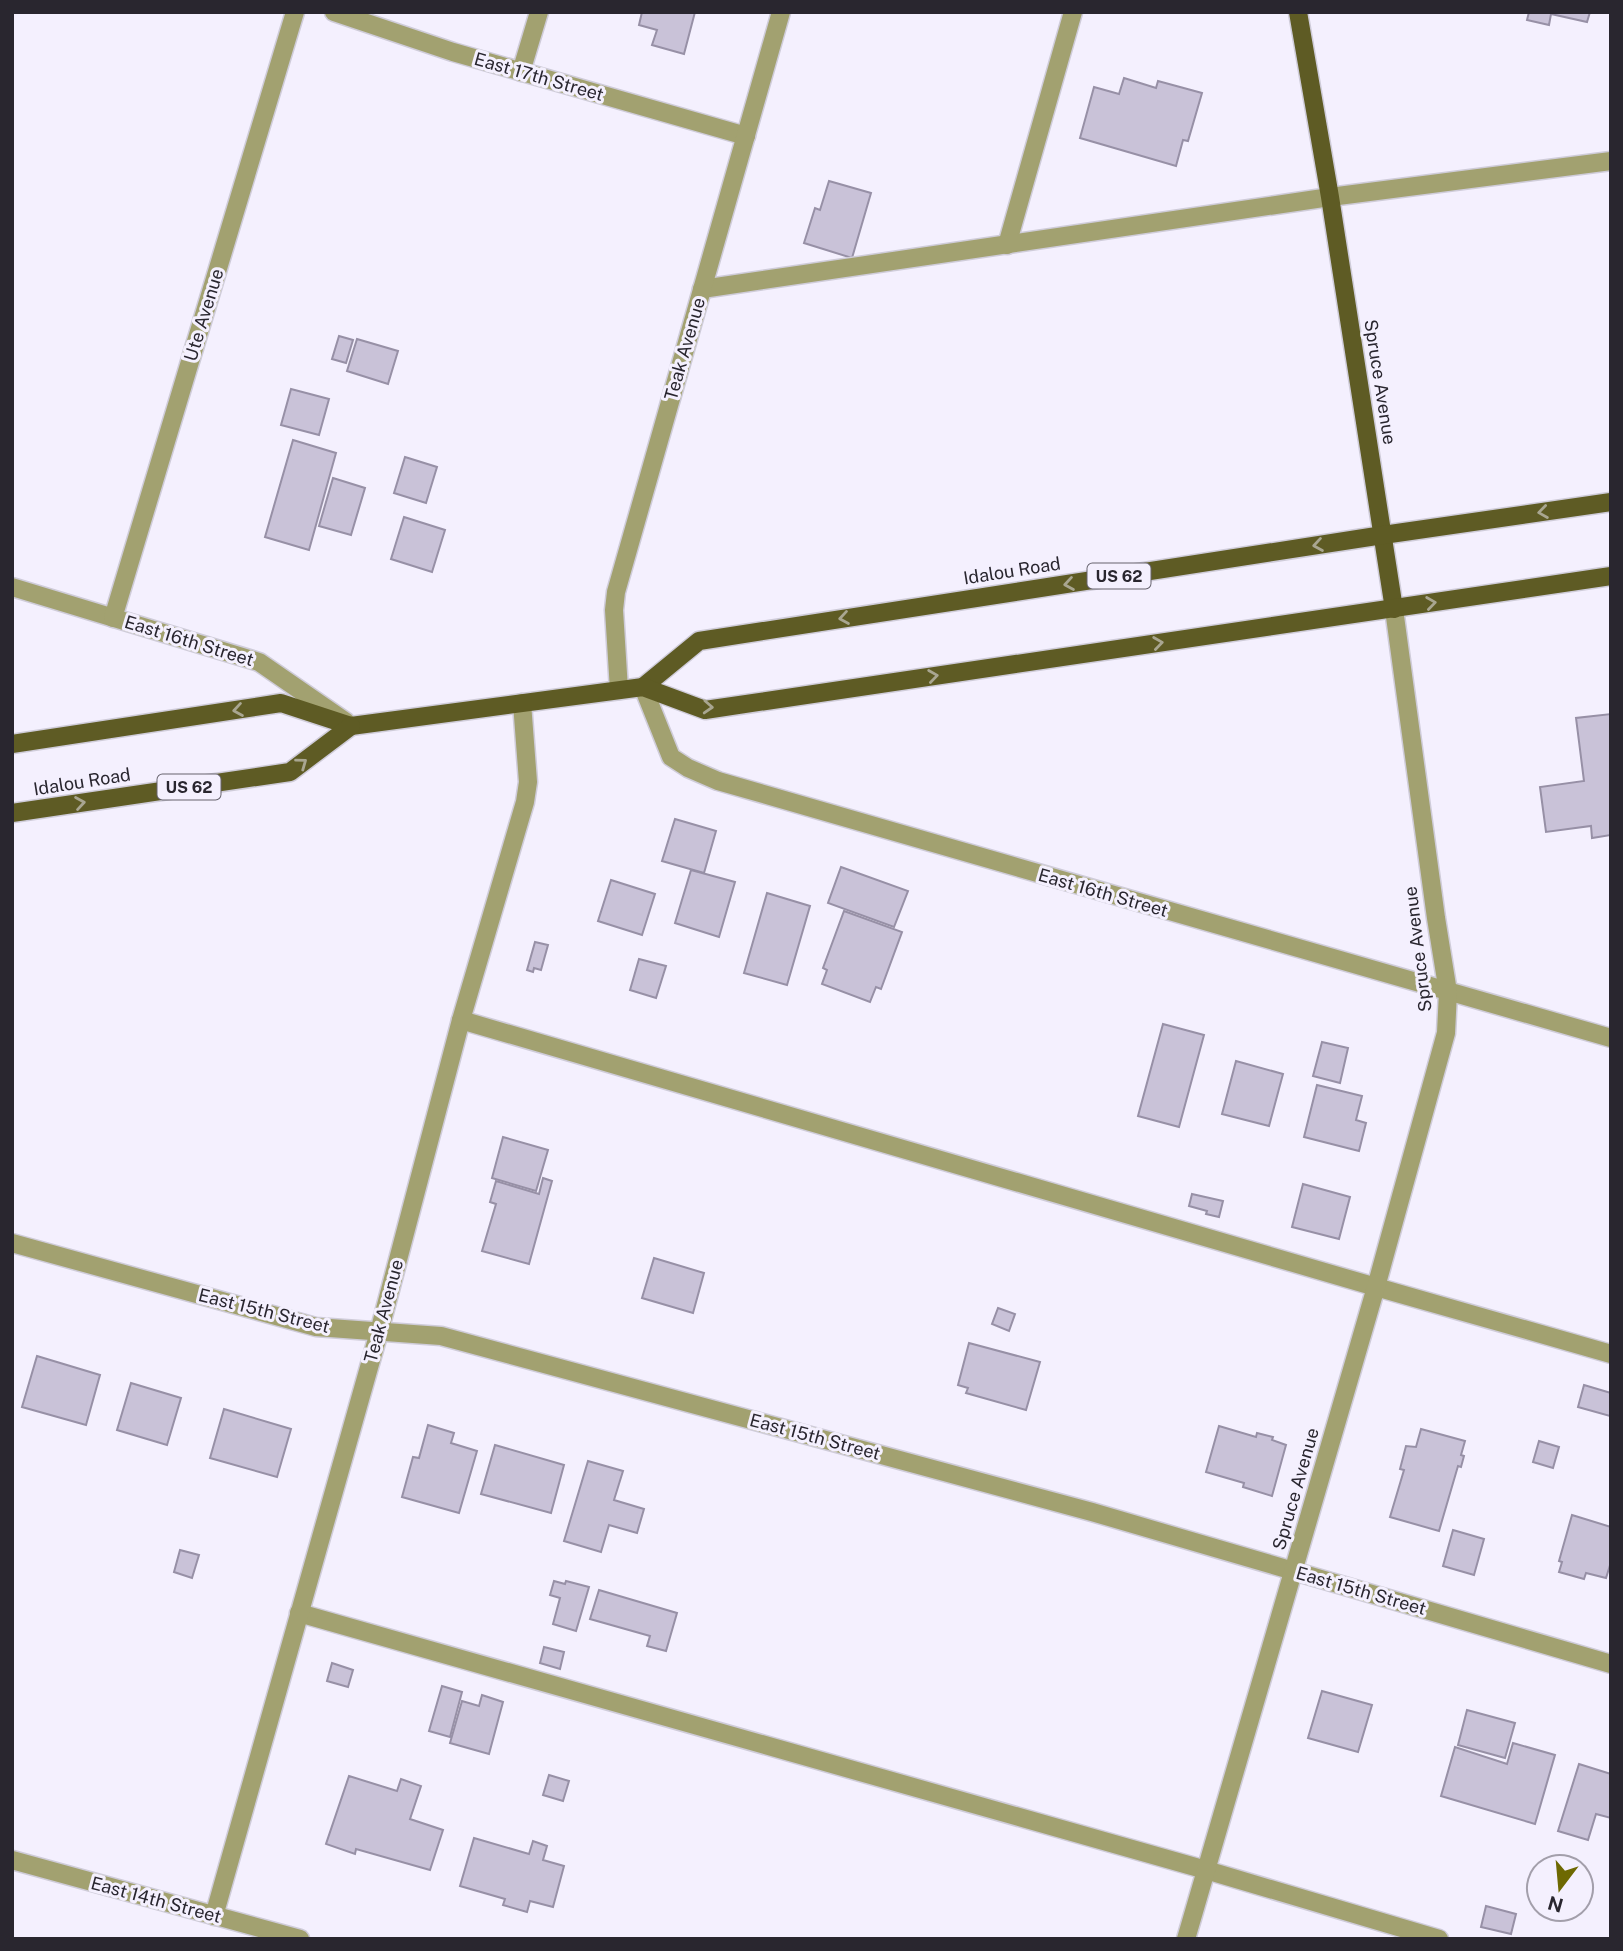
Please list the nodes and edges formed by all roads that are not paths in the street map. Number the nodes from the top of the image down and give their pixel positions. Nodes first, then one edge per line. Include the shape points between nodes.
1 (295, 12) edge
2 (334, 12) edge
3 (539, 12) edge
4 (781, 12) edge
5 (1073, 12) edge
6 (1298, 12) edge
7 (522, 72) junction
8 (746, 136) junction
9 (1611, 161) edge
10 (1330, 197) junction
11 (1007, 245) junction
12 (702, 289) junction
13 (1611, 502) edge
14 (1383, 535) junction
15 (1611, 576) edge
16 (12, 587) edge
17 (1394, 609) junction
18 (113, 618) junction
19 (643, 687) junction
20 (619, 690) junction
21 (522, 703) junction
22 (351, 726) junction
23 (12, 744) edge
24 (12, 813) edge
25 (1448, 992) junction
26 (461, 1020) junction
27 (1611, 1038) edge
28 (12, 1243) edge
29 (1376, 1287) junction
30 (379, 1332) junction
31 (1611, 1354) edge
32 (1294, 1571) junction
33 (299, 1613) junction
34 (1611, 1664) edge
35 (12, 1860) edge
36 (1206, 1870) junction
37 (214, 1916) junction
38 (300, 1939) edge
39 (1186, 1939) edge
40 (1439, 1939) edge

1 - 18 street, Ute Avenue
2 - 7 street, East 17th Street
3 - 7 street
4 - 8 street, Teak Avenue
5 - 11 street
6 - 10 main road, Spruce Avenue
7 - 8 street, East 17th Street
8 - 12 street, Teak Avenue
9 - 10 street
10 - 11 street
10 - 14 main road, Spruce Avenue
11 - 12 street
12 - 20 street, Teak Avenue via 615,592
13 -> 14 main road, Idalou Road / US 62
14 - 17 main road, Spruce Avenue
14 -> 19 main road, Idalou Road / US 62 via 699,641
17 -> 15 main road, Idalou Road / US 62
16 - 18 street, East 16th Street
19 -> 17 main road, Idalou Road / US 62 via 705,710
17 - 25 street, Spruce Avenue
18 - 22 street, East 16th Street via 259,662
19 - 20 main road, Idalou Road / US 62
19 - 25 street, East 16th Street via 671,757 718,781
20 - 21 main road, Idalou Road / US 62
21 - 22 main road, Idalou Road / US 62
21 - 26 street, Teak Avenue via 528,782 525,803
22 -> 23 main road, Idalou Road / US 62 via 281,703
24 -> 22 main road, Idalou Road / US 62 via 290,772
25 - 27 street, East 16th Street
25 - 29 street, Spruce Avenue via 1446,1033
26 - 29 street
26 - 30 street, Teak Avenue
28 - 30 street, East 15th Street via 316,1327
29 - 31 street
29 - 32 street, Spruce Avenue
30 - 32 street, East 15th Street via 441,1336
30 - 33 street, Teak Avenue
32 - 34 street, East 15th Street
32 - 36 street, Spruce Avenue
33 - 36 street
33 - 37 street, Teak Avenue
35 - 37 street, East 14th Street
36 - 39 street, Spruce Avenue
36 - 40 street
37 - 38 street, East 14th Street

